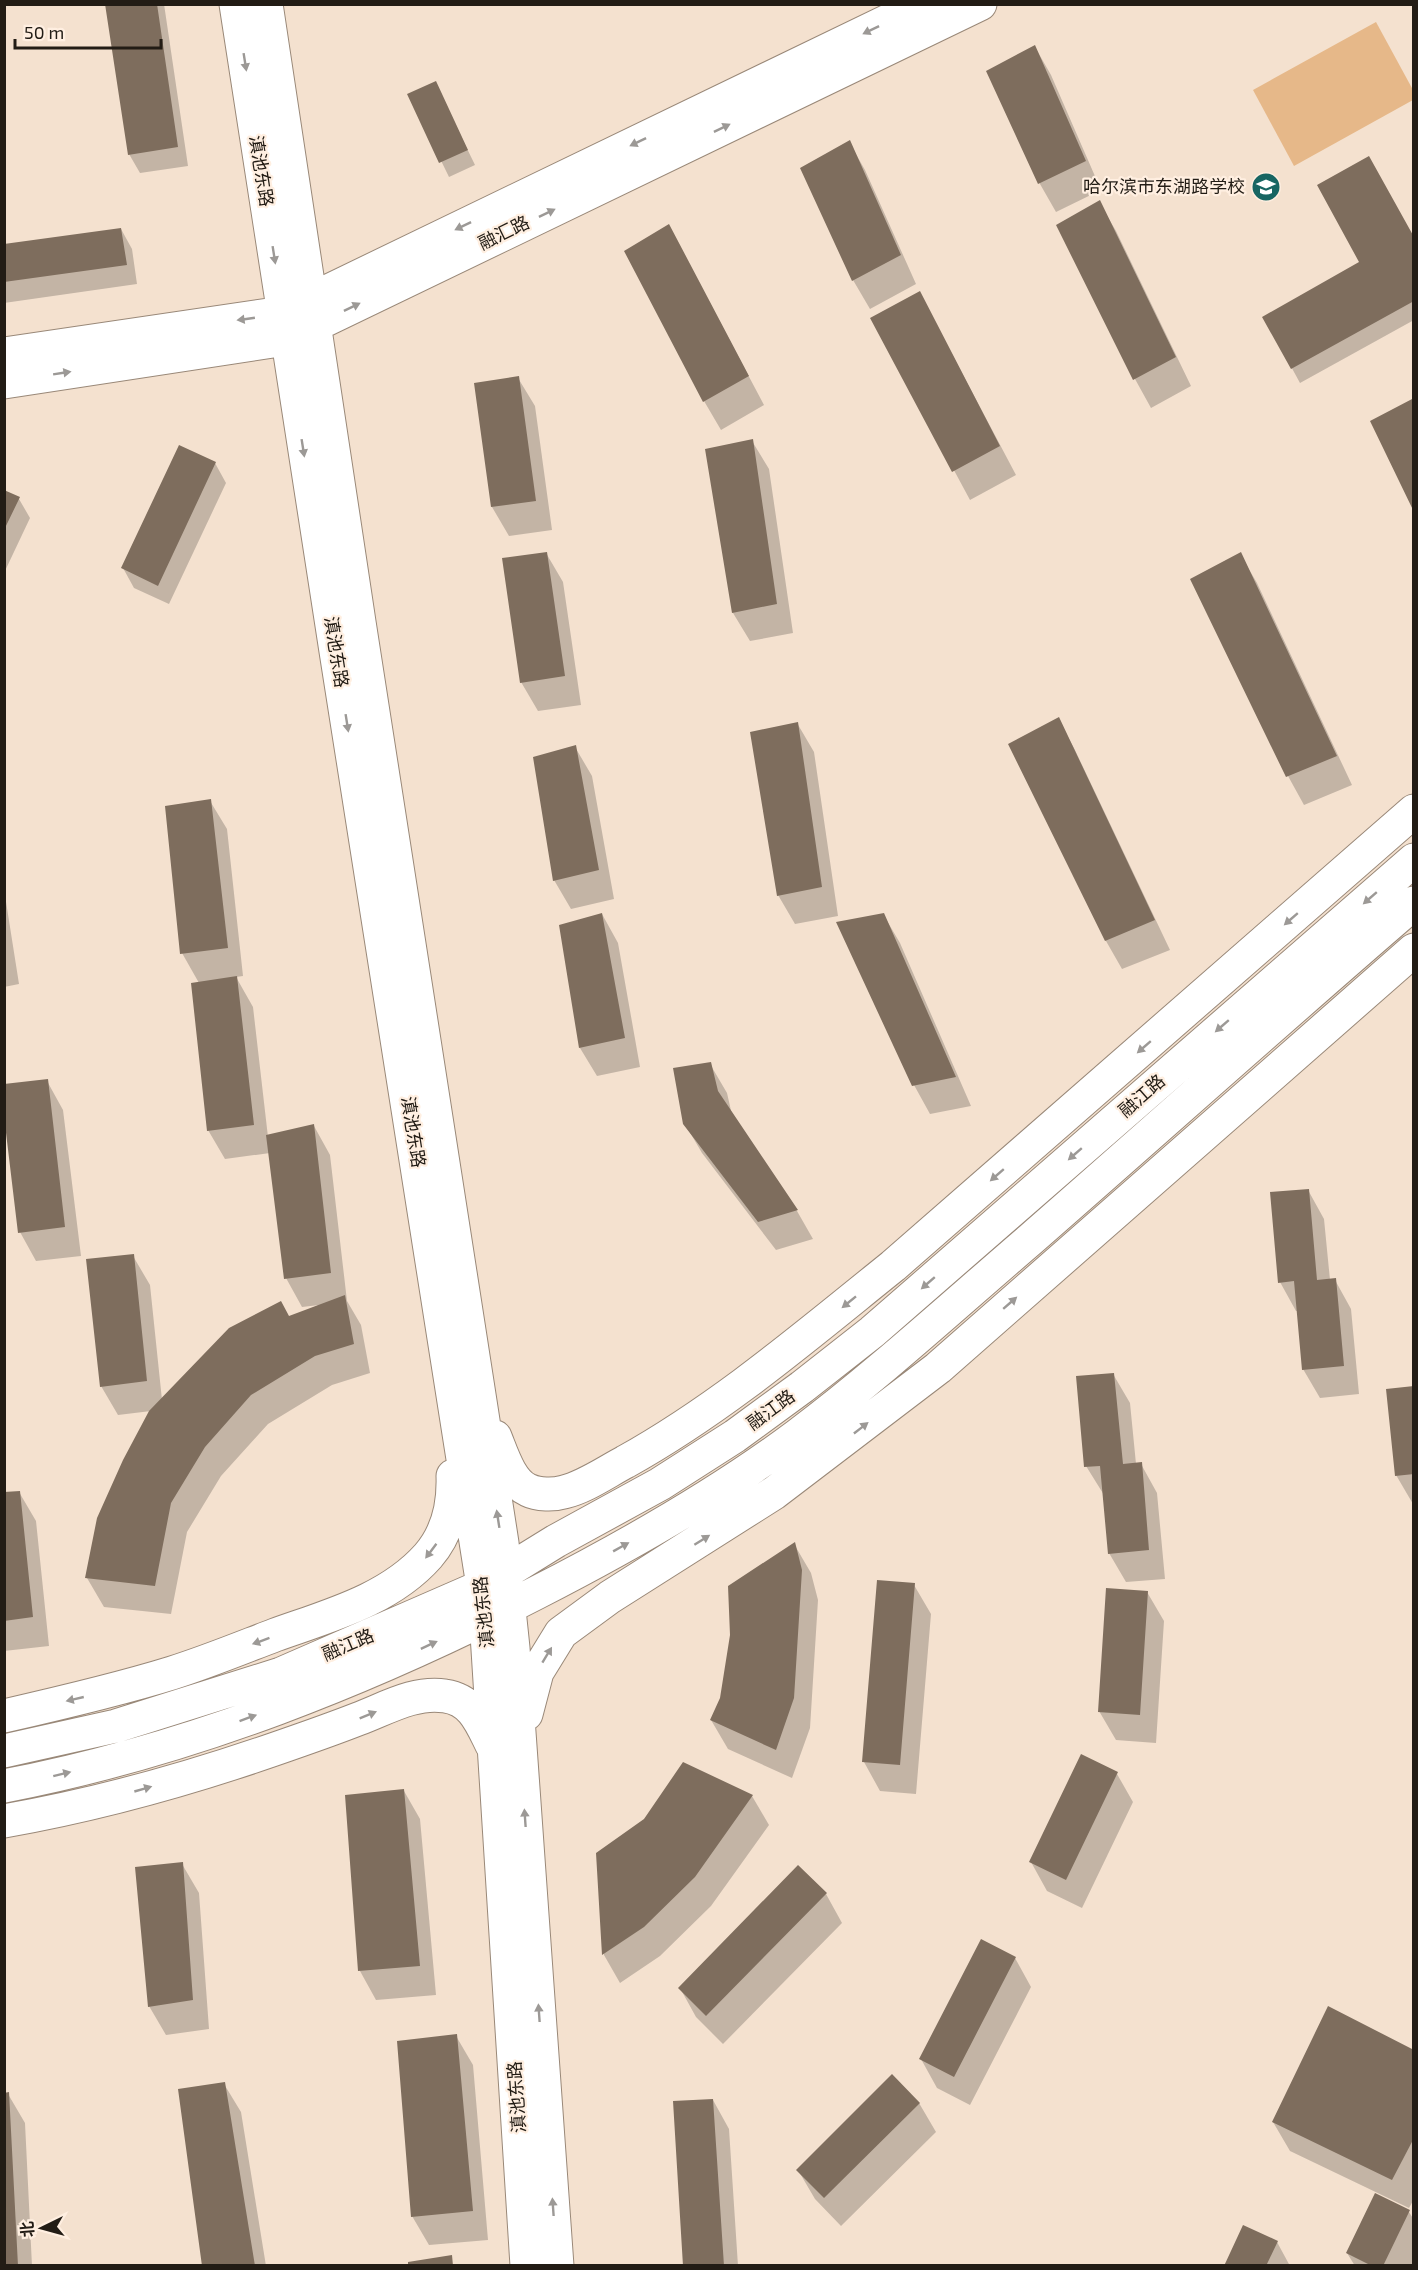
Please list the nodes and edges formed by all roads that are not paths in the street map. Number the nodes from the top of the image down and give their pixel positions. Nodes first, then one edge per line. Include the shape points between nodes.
1 (236, 4) edge
2 (266, 4) edge
3 (923, 4) edge
4 (980, 4) edge
5 (298, 319) junction
6 (4, 354) edge
7 (4, 382) edge
8 (1413, 811) edge
9 (1413, 860) edge
10 (1413, 903) edge
11 (1413, 950) edge
12 (467, 1400) junction
13 (651, 1447) junction
14 (583, 1526) junction
15 (656, 1569) junction
16 (494, 1579) junction
17 (546, 1588) junction
18 (497, 1612) junction
19 (368, 1673) junction
20 (4, 1716) edge
21 (315, 1735) junction
22 (4, 1751) edge
23 (507, 1751) junction
24 (4, 1786) edge
25 (4, 1821) edge
26 (527, 2265) edge
27 (557, 2265) edge

1 -> 5 street, 滇池东路
2 - 5 street, 滇池东路
3 -> 5 street, 融汇路
5 -> 4 street, 融汇路
5 -> 6 street, 融汇路
7 -> 5 street, 融汇路
5 - 12 street, 滇池东路
8 -> 13 street via 893,1266 713,1407
9 -> 14 street, 融江路 via 863,1339 735,1436 660,1484
17 -> 10 street, 融江路 via 687,1508 840,1403
15 -> 11 street via 774,1493 938,1368
12 - 13 street via 512,1475 527,1490 545,1494 565,1492
12 - 16 street, 滇池东路
12 -> 20 street via 448,1524 429,1555 391,1587 352,1608 174,1672
13 - 14 street
14 - 16 street, 融江路
15 - 17 street
23 -> 15 street via 537,1672 561,1633
16 - 18 street, 滇池东路
16 - 22 street, 融江路 via 281,1674 116,1726
17 - 18 street, 融江路
19 -> 18 street, 融江路
18 - 23 street, 滇池东路
19 - 21 street
24 -> 19 street, 融江路 via 122,1759 207,1733
21 -> 23 street via 397,1703 424,1696 445,1696 462,1701 476,1712
25 -> 21 street via 126,1794
23 - 26 street, 滇池东路
27 -> 23 street, 滇池东路

